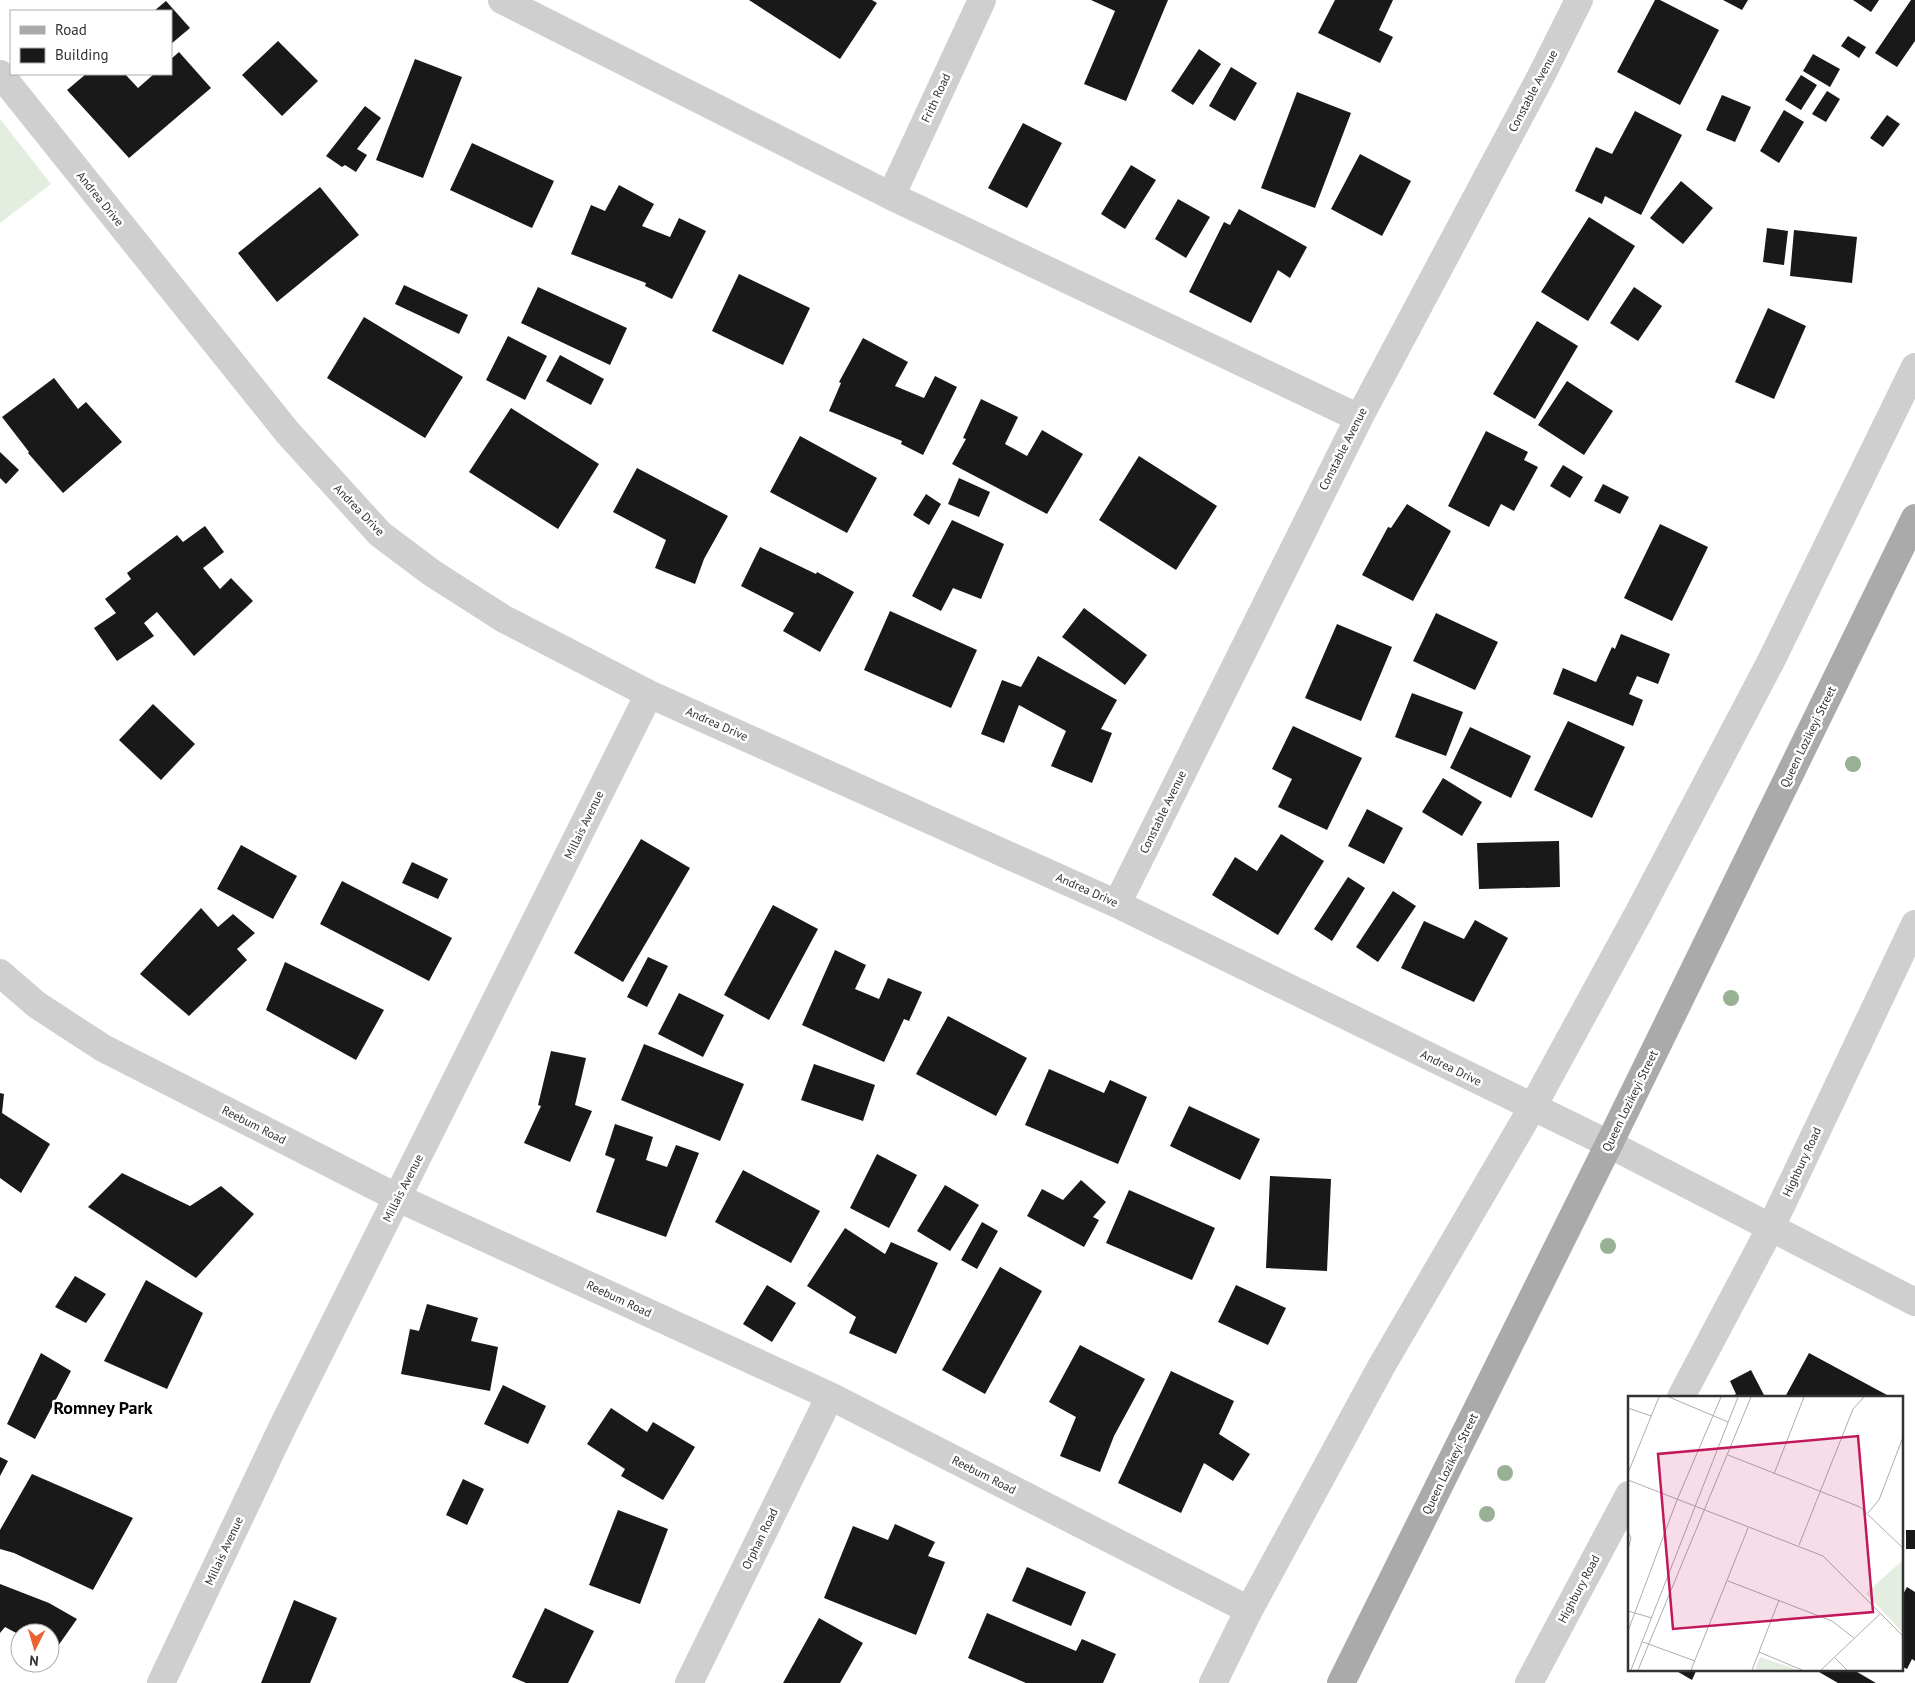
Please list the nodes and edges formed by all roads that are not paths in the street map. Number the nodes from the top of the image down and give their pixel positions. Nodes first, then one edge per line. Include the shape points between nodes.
1 (502, 0) edge
2 (982, 0) edge
3 (1579, 0) edge
4 (0, 74) edge
5 (891, 196) junction
6 (1915, 367) edge
7 (1358, 418) junction
8 (1915, 518) edge
9 (649, 694) junction
10 (1117, 904) junction
11 (1915, 924) edge
12 (0, 973) edge
13 (1532, 1108) junction
14 (1609, 1144) junction
15 (398, 1198) junction
16 (1771, 1227) junction
17 (1915, 1302) edge
18 (830, 1396) junction
19 (1682, 1396) edge
20 (1628, 1496) edge
21 (1249, 1610) junction
22 (161, 1683) edge
23 (689, 1683) edge
24 (1213, 1683) edge
25 (1341, 1683) edge
26 (1528, 1683) edge

1 - 5 street
2 - 5 street, Frith Road
3 - 7 street, Constable Avenue
4 - 9 street, Andrea Drive via 288,433 380,534 432,573 504,619
5 - 7 street
6 - 13 street via 1770,661
7 - 10 street, Constable Avenue
8 - 14 main road, Queen Lozikeyi Street
9 - 10 street, Andrea Drive
9 - 15 street, Millais Avenue
10 - 13 street, Andrea Drive
11 - 16 street, Highbury Road
12 - 15 street, Reebum Road via 37,1005 103,1048
13 - 14 street, Andrea Drive
13 - 21 street via 1381,1367
14 - 16 street, Andrea Drive
14 - 25 main road, Queen Lozikeyi Street
15 - 18 street, Reebum Road
15 - 22 street, Millais Avenue via 282,1428
16 - 17 street, Andrea Drive
16 - 19 street, Highbury Road
18 - 21 street, Reebum Road
18 - 23 street, Orphan Road
20 - 26 street, Highbury Road
21 - 24 street

